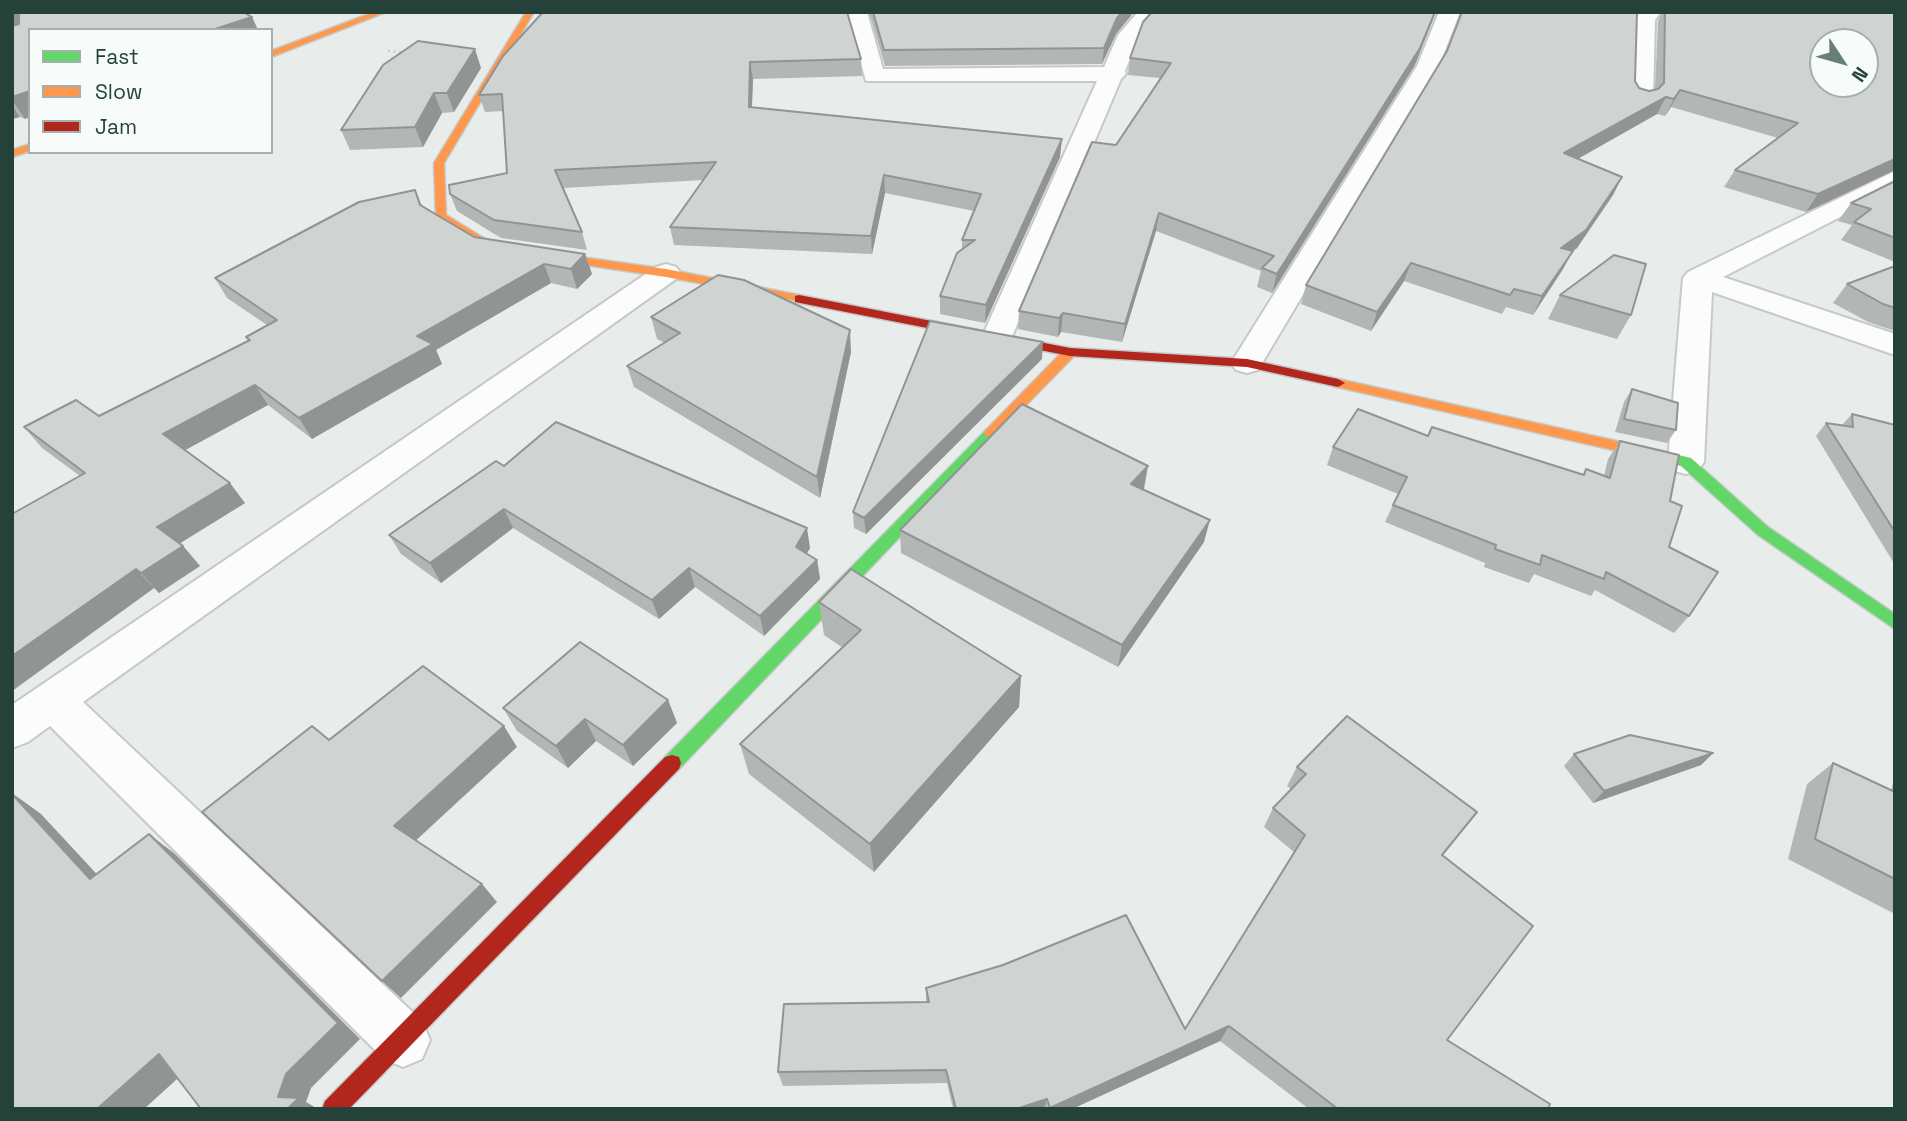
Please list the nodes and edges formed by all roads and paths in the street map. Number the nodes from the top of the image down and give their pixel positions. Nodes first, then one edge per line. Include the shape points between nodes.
1 (382, 12) edge
2 (530, 12) edge
3 (856, 12) edge
4 (1150, 12) edge
5 (1450, 12) edge
6 (1651, 12) edge
7 (387, 51) dead end
8 (273, 53) edge
9 (414, 54) edge
10 (1115, 74) junction
11 (1641, 97) edge
12 (1895, 179) edge
13 (666, 273) junction
14 (1698, 278) junction
15 (997, 339) junction
16 (1895, 345) edge
17 (1070, 352) junction
18 (1247, 363) junction
19 (1686, 462) junction
20 (1895, 623) edge
21 (54, 702) junction
22 (12, 729) edge
23 (403, 1040) junction
24 (333, 1109) edge

1 - 8 main road
2 - 13 main road via 439,163 440,216 492,248
3 - 10 street via 874,76
4 - 10 street via 1129,35
5 - 18 street via 1428,66
6 - 11 street via 1644,19
7 - 9 path
10 - 15 street
12 - 14 street
13 - 15 main road
13 - 21 street
14 - 16 street
14 - 19 street
15 - 17 main road
17 - 18 main road
17 - 23 main road
18 - 19 main road
19 - 20 main road via 1763,531
21 - 22 street
21 - 23 street
23 - 24 main road

